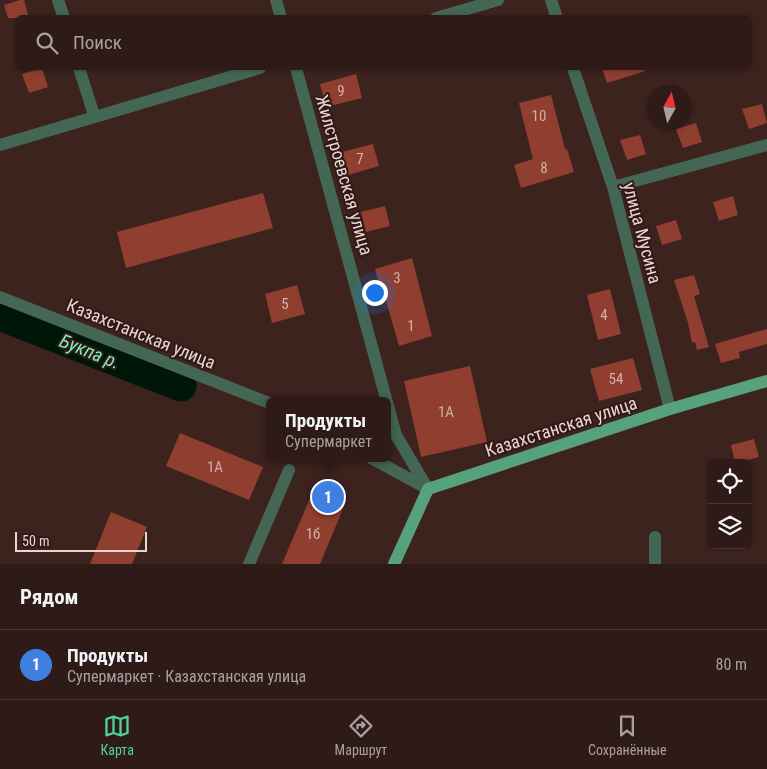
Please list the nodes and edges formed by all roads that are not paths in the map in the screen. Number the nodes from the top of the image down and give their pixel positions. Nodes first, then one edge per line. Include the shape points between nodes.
1 (58, 0) edge
2 (276, 0) edge
3 (498, 0) edge
4 (551, 0) edge
5 (63, 15) edge
6 (280, 15) edge
7 (446, 15) edge
8 (555, 15) edge
9 (80, 70) edge
10 (253, 70) edge
11 (297, 70) edge
12 (574, 70) edge
13 (94, 115) junction
14 (0, 145) edge
15 (767, 145) edge
16 (612, 187) junction
17 (0, 297) edge
18 (767, 381) edge
19 (386, 397) edge
20 (266, 403) edge
21 (670, 409) junction
22 (391, 417) edge
23 (378, 462) edge
24 (288, 470) dead end
25 (428, 489) junction
26 (655, 537) dead end
27 (249, 564) edge
28 (394, 564) edge
29 (656, 564) edge

1 - 5 street
2 - 6 street
3 - 7 street
4 - 8 street
9 - 13 street
10 - 13 street
11 - 19 street, Жилстроевская улица
12 - 16 street, улица Мусина
13 - 14 street
15 - 16 street
16 - 21 street, улица Мусина
17 - 20 street, Казахстанская улица
18 - 21 main road, Казахстанская улица
21 - 25 main road, Казахстанская улица
22 - 25 street, Жилстроевская улица via 396,435
23 - 25 street
24 - 27 street
25 - 28 main road
26 - 29 street

